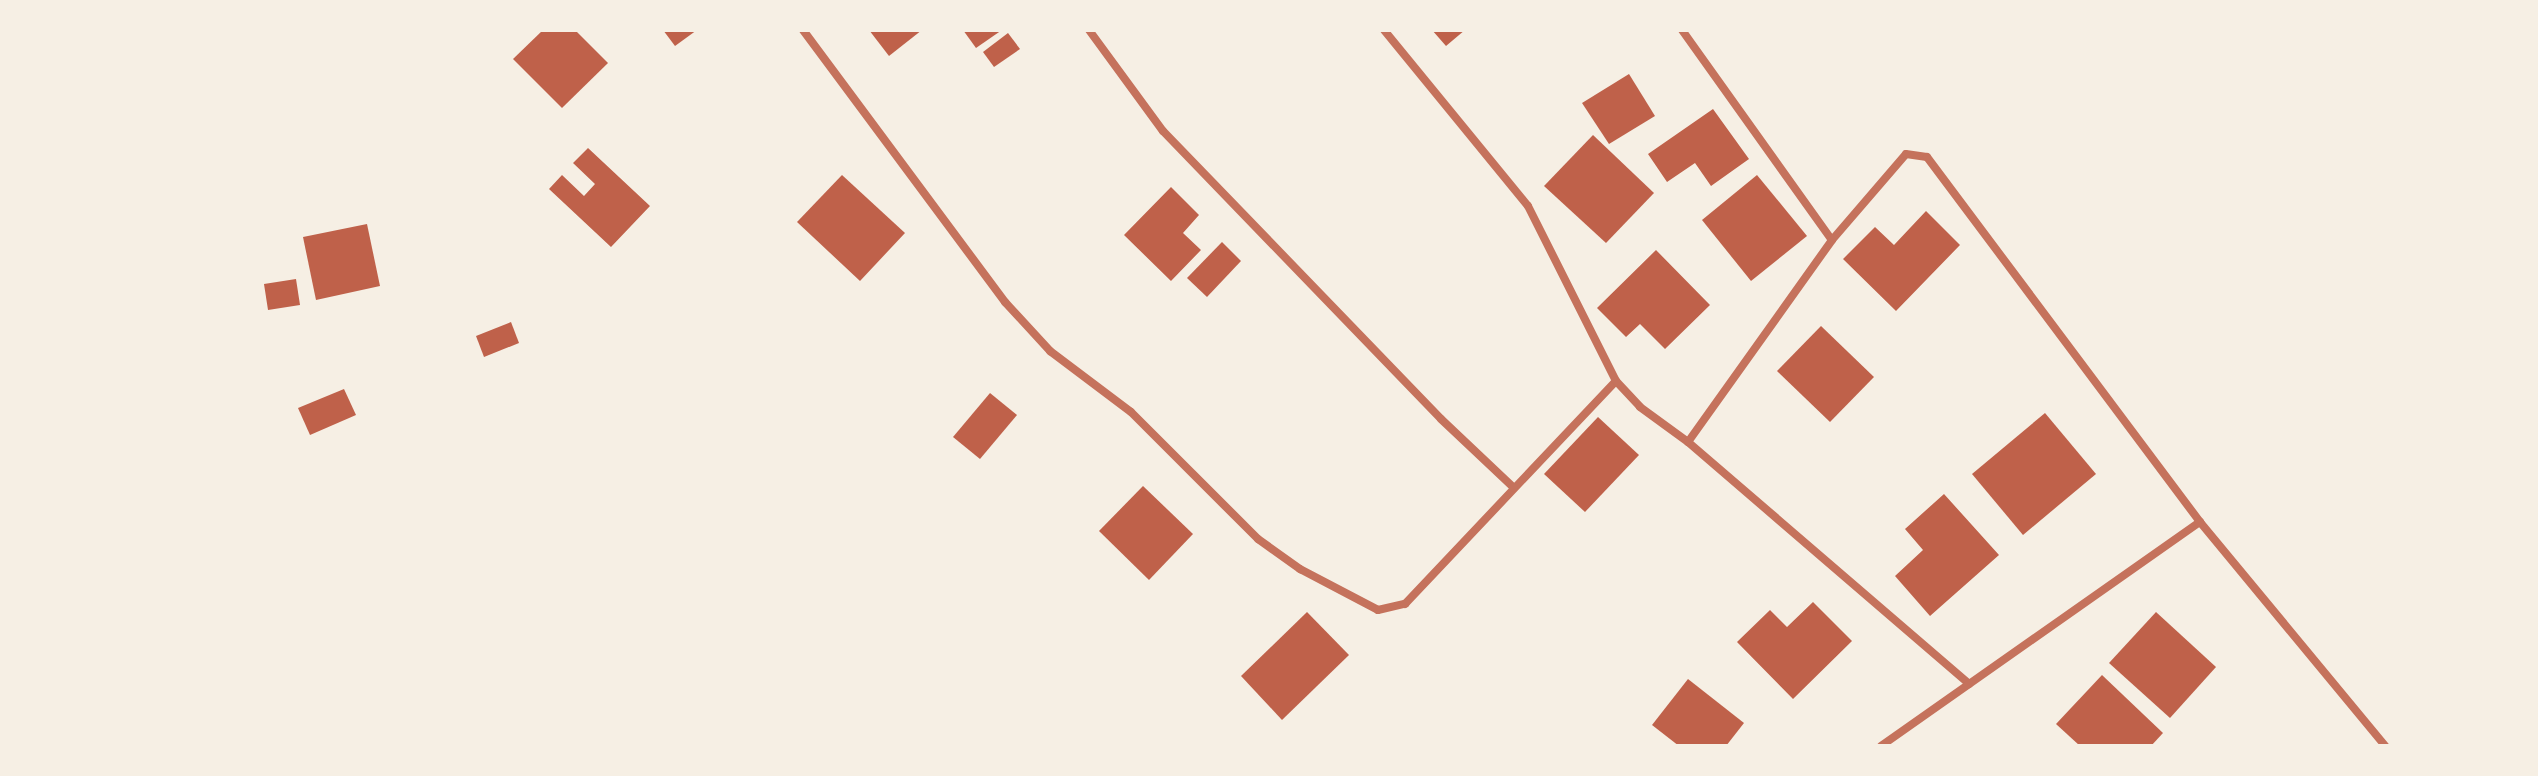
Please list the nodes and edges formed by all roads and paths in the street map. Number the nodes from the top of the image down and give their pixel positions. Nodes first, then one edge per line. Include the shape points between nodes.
1 (803, 30) edge
2 (1089, 30) edge
3 (1384, 30) edge
4 (1682, 30) edge
5 (1832, 240) junction
6 (1616, 381) junction
7 (1688, 442) junction
8 (1514, 488) junction
9 (2200, 522) junction
10 (1969, 684) junction
11 (1881, 746) edge
12 (2385, 746) edge

1 - 8 street via 1023,322 1050,351 1131,412 1258,539 1300,569 1378,610 1405,604
2 - 8 street via 1163,131
3 - 6 street via 1528,206
4 - 5 street
5 - 7 street
5 - 9 street via 1906,154 1927,157
6 - 7 street via 1640,407
6 - 8 street
7 - 10 street
9 - 10 street
9 - 12 street
10 - 11 street

